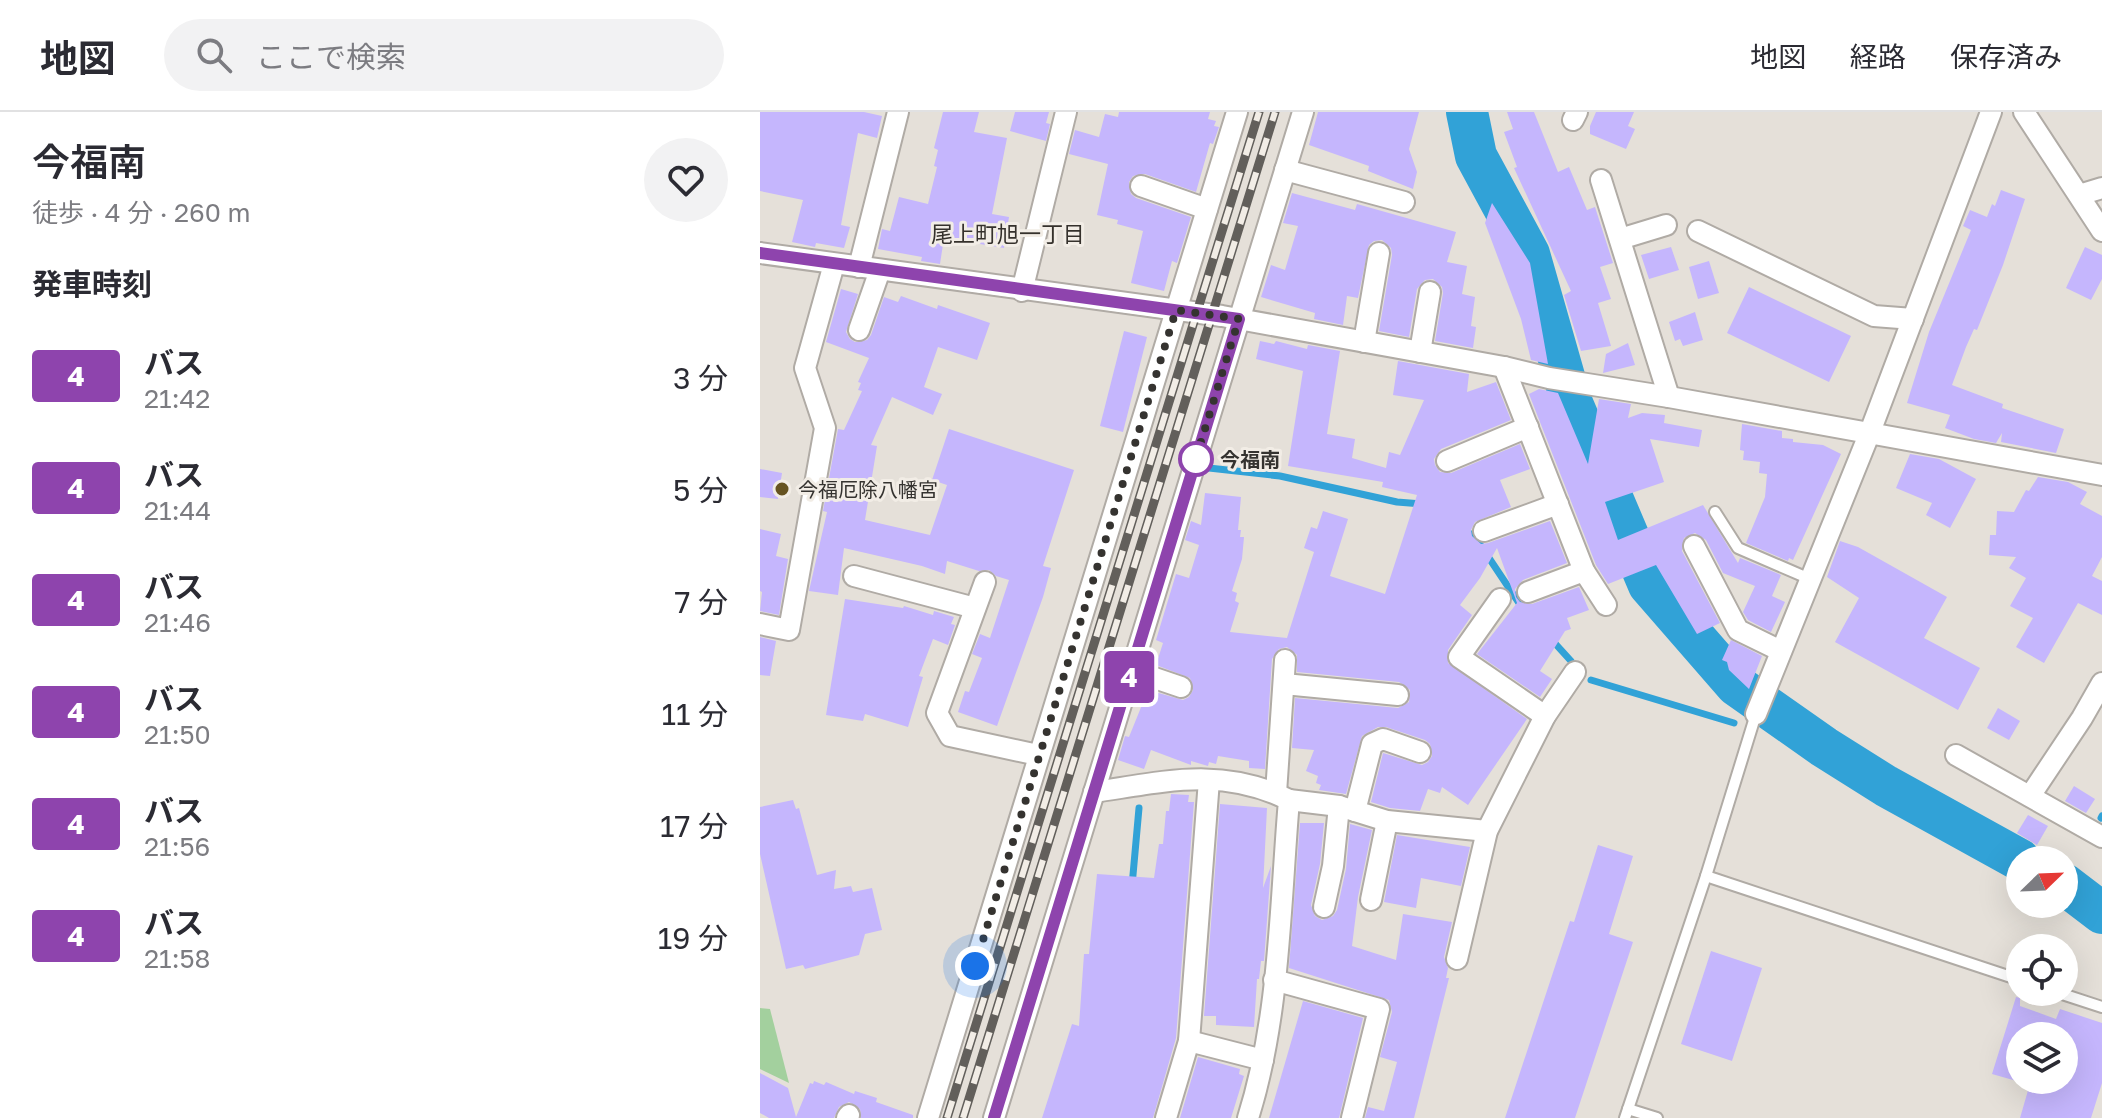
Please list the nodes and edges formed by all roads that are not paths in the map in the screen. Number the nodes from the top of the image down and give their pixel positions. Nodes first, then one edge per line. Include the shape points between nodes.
1 (898, 112) edge
2 (1066, 112) edge
3 (1237, 112) edge
4 (1303, 112) edge
5 (1991, 112) edge
6 (2024, 112) edge
7 (1285, 170) junction
8 (1601, 180) dead end
9 (1141, 186) dead end
10 (2102, 188) edge
11 (2079, 195) junction
12 (1404, 202) dead end
13 (1207, 209) junction
14 (1666, 225) dead end
15 (1698, 231) dead end
16 (2102, 231) edge
17 (1620, 239) junction
18 (760, 253) edge
19 (1379, 253) dead end
20 (834, 264) junction
21 (870, 269) junction
22 (1022, 291) junction
23 (1430, 292) dead end
24 (1176, 310) junction
25 (1239, 319) junction
26 (1913, 319) junction
27 (859, 330) dead end
28 (1364, 342) junction
29 (1420, 352) junction
30 (1504, 367) junction
31 (1669, 397) junction
32 (1528, 427) junction
33 (1870, 432) junction
34 (1447, 461) dead end
35 (2102, 475) edge
36 (1558, 504) junction
37 (1715, 512) dead end
38 (1484, 531) dead end
39 (1694, 546) dead end
40 (1584, 571) junction
41 (854, 576) dead end
42 (1810, 579) junction
43 (985, 582) dead end
44 (1528, 592) dead end
45 (1500, 599) dead end
46 (1606, 605) dead end
47 (975, 608) junction
48 (760, 624) edge
49 (1781, 651) junction
50 (1285, 660) dead end
51 (1131, 670) junction
52 (1575, 672) dead end
53 (1284, 684) junction
54 (1181, 687) dead end
55 (2100, 692) edge
56 (1398, 695) dead end
57 (1759, 706) joint
58 (1545, 716) junction
59 (1420, 752) dead end
60 (1038, 755) junction
61 (1956, 755) dead end
62 (1209, 780) junction
63 (1094, 792) junction
64 (1282, 796) junction
65 (2030, 796) junction
66 (1347, 809) junction
67 (1387, 821) junction
68 (1487, 831) junction
69 (2102, 837) edge
70 (1706, 876) junction
71 (1371, 900) dead end
72 (1324, 907) dead end
73 (1457, 959) dead end
74 (2006, 975) edge
75 (1274, 980) junction
76 (2078, 999) edge
77 (2102, 1007) edge
78 (1189, 1041) junction
79 (1263, 1060) junction
80 (1627, 1113) edge
81 (928, 1118) edge
82 (994, 1118) edge
83 (1166, 1118) edge
84 (1248, 1118) edge
85 (1352, 1118) edge
86 (1657, 1118) edge

1 - 21 street
2 - 22 street
3 - 13 street
4 - 7 street
5 - 26 street
6 - 11 street
7 - 12 street
7 - 25 street
8 - 17 street
9 - 13 street
10 - 11 street
11 - 16 street
13 - 24 street
14 - 17 street
15 - 26 street via 1874,316
17 - 31 street
18 - 20 street
19 - 28 street
20 - 21 street
20 - 48 street via 805,368 825,428 789,630
21 - 22 street
21 - 27 street
22 - 24 street
23 - 29 street
24 - 25 street
24 - 60 street
25 - 28 street
25 - 51 street
26 - 33 street
28 - 29 street
29 - 30 street
30 - 31 street
30 - 32 street
31 - 33 street
32 - 34 street
32 - 36 street
33 - 35 street
33 - 42 street
36 - 38 street
36 - 40 street
37 - 42 lane via 1738,548
39 - 49 street via 1738,630
40 - 44 street
40 - 46 street
41 - 47 street
42 - 49 street
43 - 47 street
45 - 58 street via 1459,657
47 - 60 street via 937,713 950,736
49 - 57 street
50 - 53 street
51 - 54 street
51 - 63 street
52 - 58 street
53 - 56 street
53 - 64 street
55 - 65 street
57 - 70 lane
58 - 68 street
59 - 66 street via 1383,739 1372,744
60 - 81 street
61 - 65 street
62 - 63 street
62 - 64 street via 1252,783
62 - 78 street
63 - 82 street
64 - 66 street
64 - 75 street
65 - 69 street
66 - 67 street
66 - 72 street
67 - 68 street
67 - 71 street
68 - 73 street
70 - 74 lane
70 - 80 lane
75 - 79 street
75 - 85 street via 1379,1009
76 - 77 lane
78 - 79 street
78 - 83 street
79 - 84 street
80 - 86 lane

